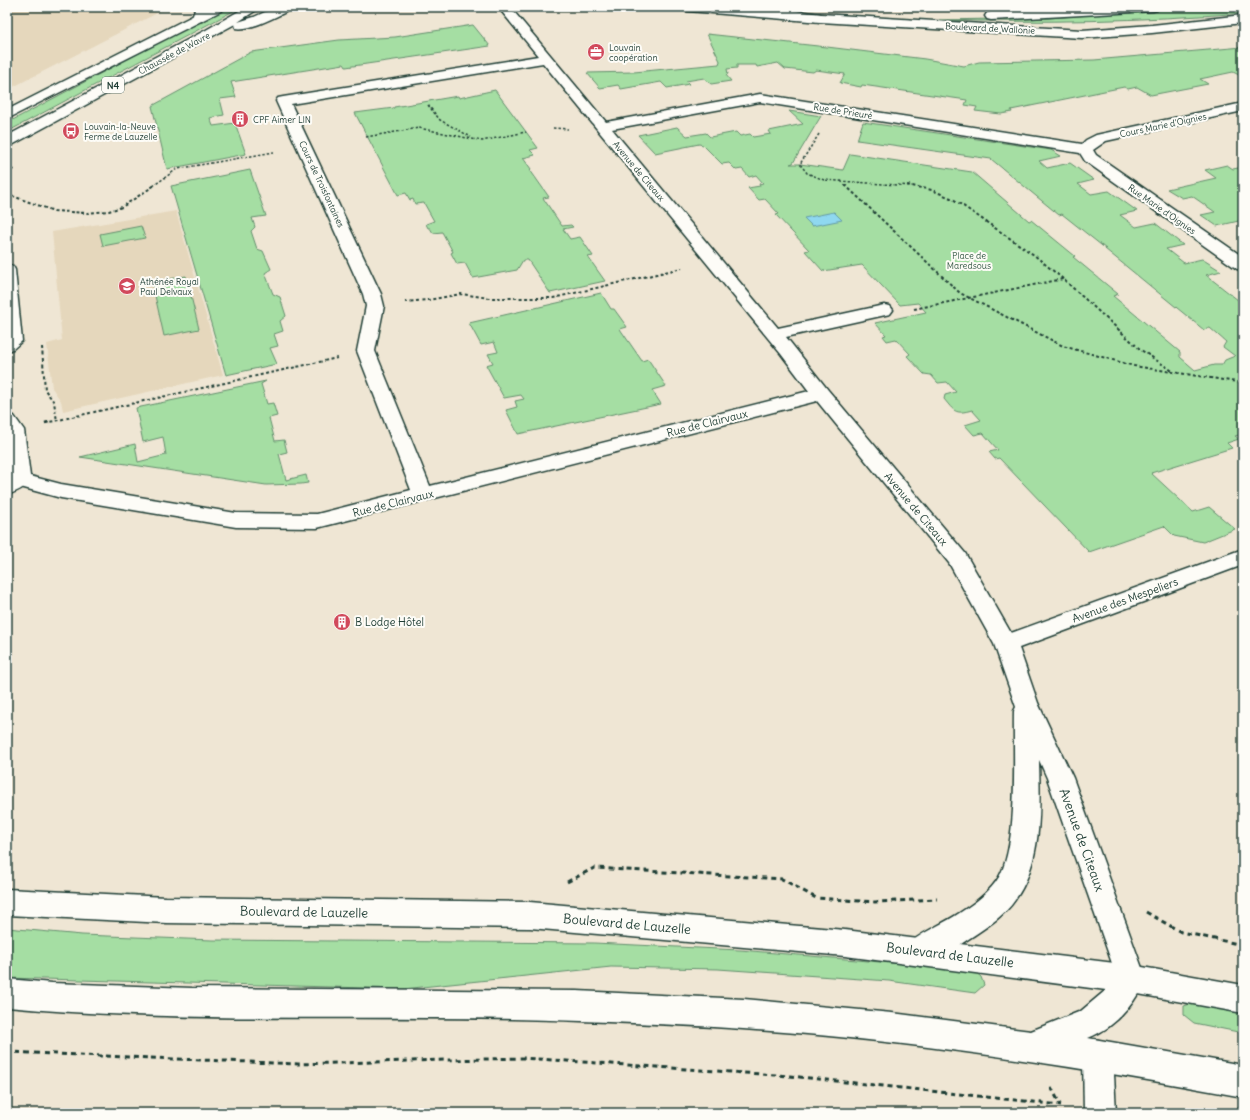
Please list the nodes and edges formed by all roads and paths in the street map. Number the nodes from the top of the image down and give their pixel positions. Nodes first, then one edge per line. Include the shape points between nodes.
1 (219, 7) edge
2 (255, 7) edge
3 (286, 7) edge
4 (504, 7) edge
5 (688, 7) edge
6 (738, 7) edge
7 (813, 7) edge
8 (1153, 7) edge
9 (200, 13) edge
10 (821, 18) junction
11 (1243, 19) edge
12 (210, 33) junction
13 (545, 59) junction
14 (425, 101) dead end
15 (1243, 107) edge
16 (835, 110) junction
17 (7, 115) edge
18 (602, 127) junction
19 (526, 132) dead end
20 (366, 137) dead end
21 (473, 138) junction
22 (7, 142) edge
23 (306, 147) junction
24 (1085, 149) junction
25 (841, 181) junction
26 (7, 194) edge
27 (712, 260) junction
28 (1243, 265) edge
29 (7, 270) edge
30 (1063, 279) junction
31 (970, 299) junction
32 (375, 306) junction
33 (884, 310) joint
34 (774, 334) junction
35 (10, 343) edge
36 (366, 351) junction
37 (1175, 372) junction
38 (1243, 383) edge
39 (821, 394) junction
40 (57, 421) junction
41 (11, 425) edge
42 (14, 484) edge
43 (423, 495) junction
44 (1243, 557) edge
45 (1006, 644) junction
46 (1026, 704) junction
47 (565, 883) dead end
48 (944, 897) dead end
49 (7, 902) edge
50 (1142, 906) dead end
51 (1243, 945) edge
52 (920, 952) junction
53 (1132, 978) junction
54 (7, 994) edge
55 (1243, 999) edge
56 (1030, 1046) junction
57 (7, 1052) edge
58 (1098, 1055) junction
59 (1243, 1081) edge
60 (1100, 1112) edge

1 - 9 street, Chaussée de Wavre / N4
2 - 12 street, Chaussée de Wavre / N4
3 - 12 street via 258,20
4 - 13 street, Avenue de Citeaux
5 - 10 street
6 - 10 street, Boulevard de Wallonie
7 - 8 street, Boulevard de Wallonie via 976,15 1065,13
9 - 17 street, Chaussée de Wavre / N4 via 185,24
10 - 11 street, Boulevard de Wallonie via 1082,34
12 - 22 street, Chaussée de Wavre / N4
13 - 18 street, Avenue de Citeaux
13 - 23 street, Cours de Troisfontaines via 283,101
14 - 21 path via 440,120
15 - 24 street, Cours Marie d'Oignies via 1101,138 1090,143
16 - 18 street, Rue de Prieuré via 760,98
16 - 24 street, Rue de Prieuré
16 - 25 path via 800,164 808,173 824,180
18 - 27 street, Avenue de Citeaux
19 - 21 path via 482,141
20 - 21 path via 418,128
23 - 26 path via 177,169 122,207 109,211 87,213 54,210
23 - 32 street, Cours de Troisfontaines via 372,294
24 - 28 street, Rue Marie d'Oignies via 1090,158
25 - 30 path via 905,184 932,190 953,199 1034,254
25 - 31 path via 960,294
27 - 32 path via 553,298 490,298 461,294
27 - 34 street, Avenue de Citeaux
29 - 35 street
30 - 31 path
30 - 37 path via 1141,350
31 - 33 path via 902,312
31 - 37 path via 1063,346 1134,366
32 - 36 street, Cours de Troisfontaines
33 - 34 street
34 - 39 street, Avenue de Citeaux
35 - 40 path via 41,344 44,390 54,402
36 - 40 path
36 - 43 street
37 - 38 path
39 - 43 street, Rue de Clairvaux
39 - 45 street, Avenue de Citeaux via 957,558
40 - 41 path
41 - 42 street, Rue de Clairvaux
42 - 43 street, Rue de Clairvaux via 236,520 317,521
44 - 45 street, Avenue des Mespeliers
45 - 46 street, Avenue de Citeaux
46 - 52 street, Avenue de Citeaux via 1025,814 1021,852 1011,883 994,904 946,938
46 - 53 street, Avenue de Citeaux via 1060,778
47 - 48 path via 594,868 782,879 816,898 875,902
49 - 52 street, Boulevard de Lauzelle via 166,910 530,915
50 - 51 path via 1147,913 1181,932
52 - 53 street, Boulevard de Lauzelle
53 - 55 street, Boulevard de Lauzelle
53 - 56 street via 1119,998 1091,1022
54 - 56 street via 192,1002 396,1002 577,1006 744,1014 892,1028
56 - 58 street
57 - 60 path via 298,1064 523,1058 790,1076 1060,1104
58 - 59 street
58 - 60 street

